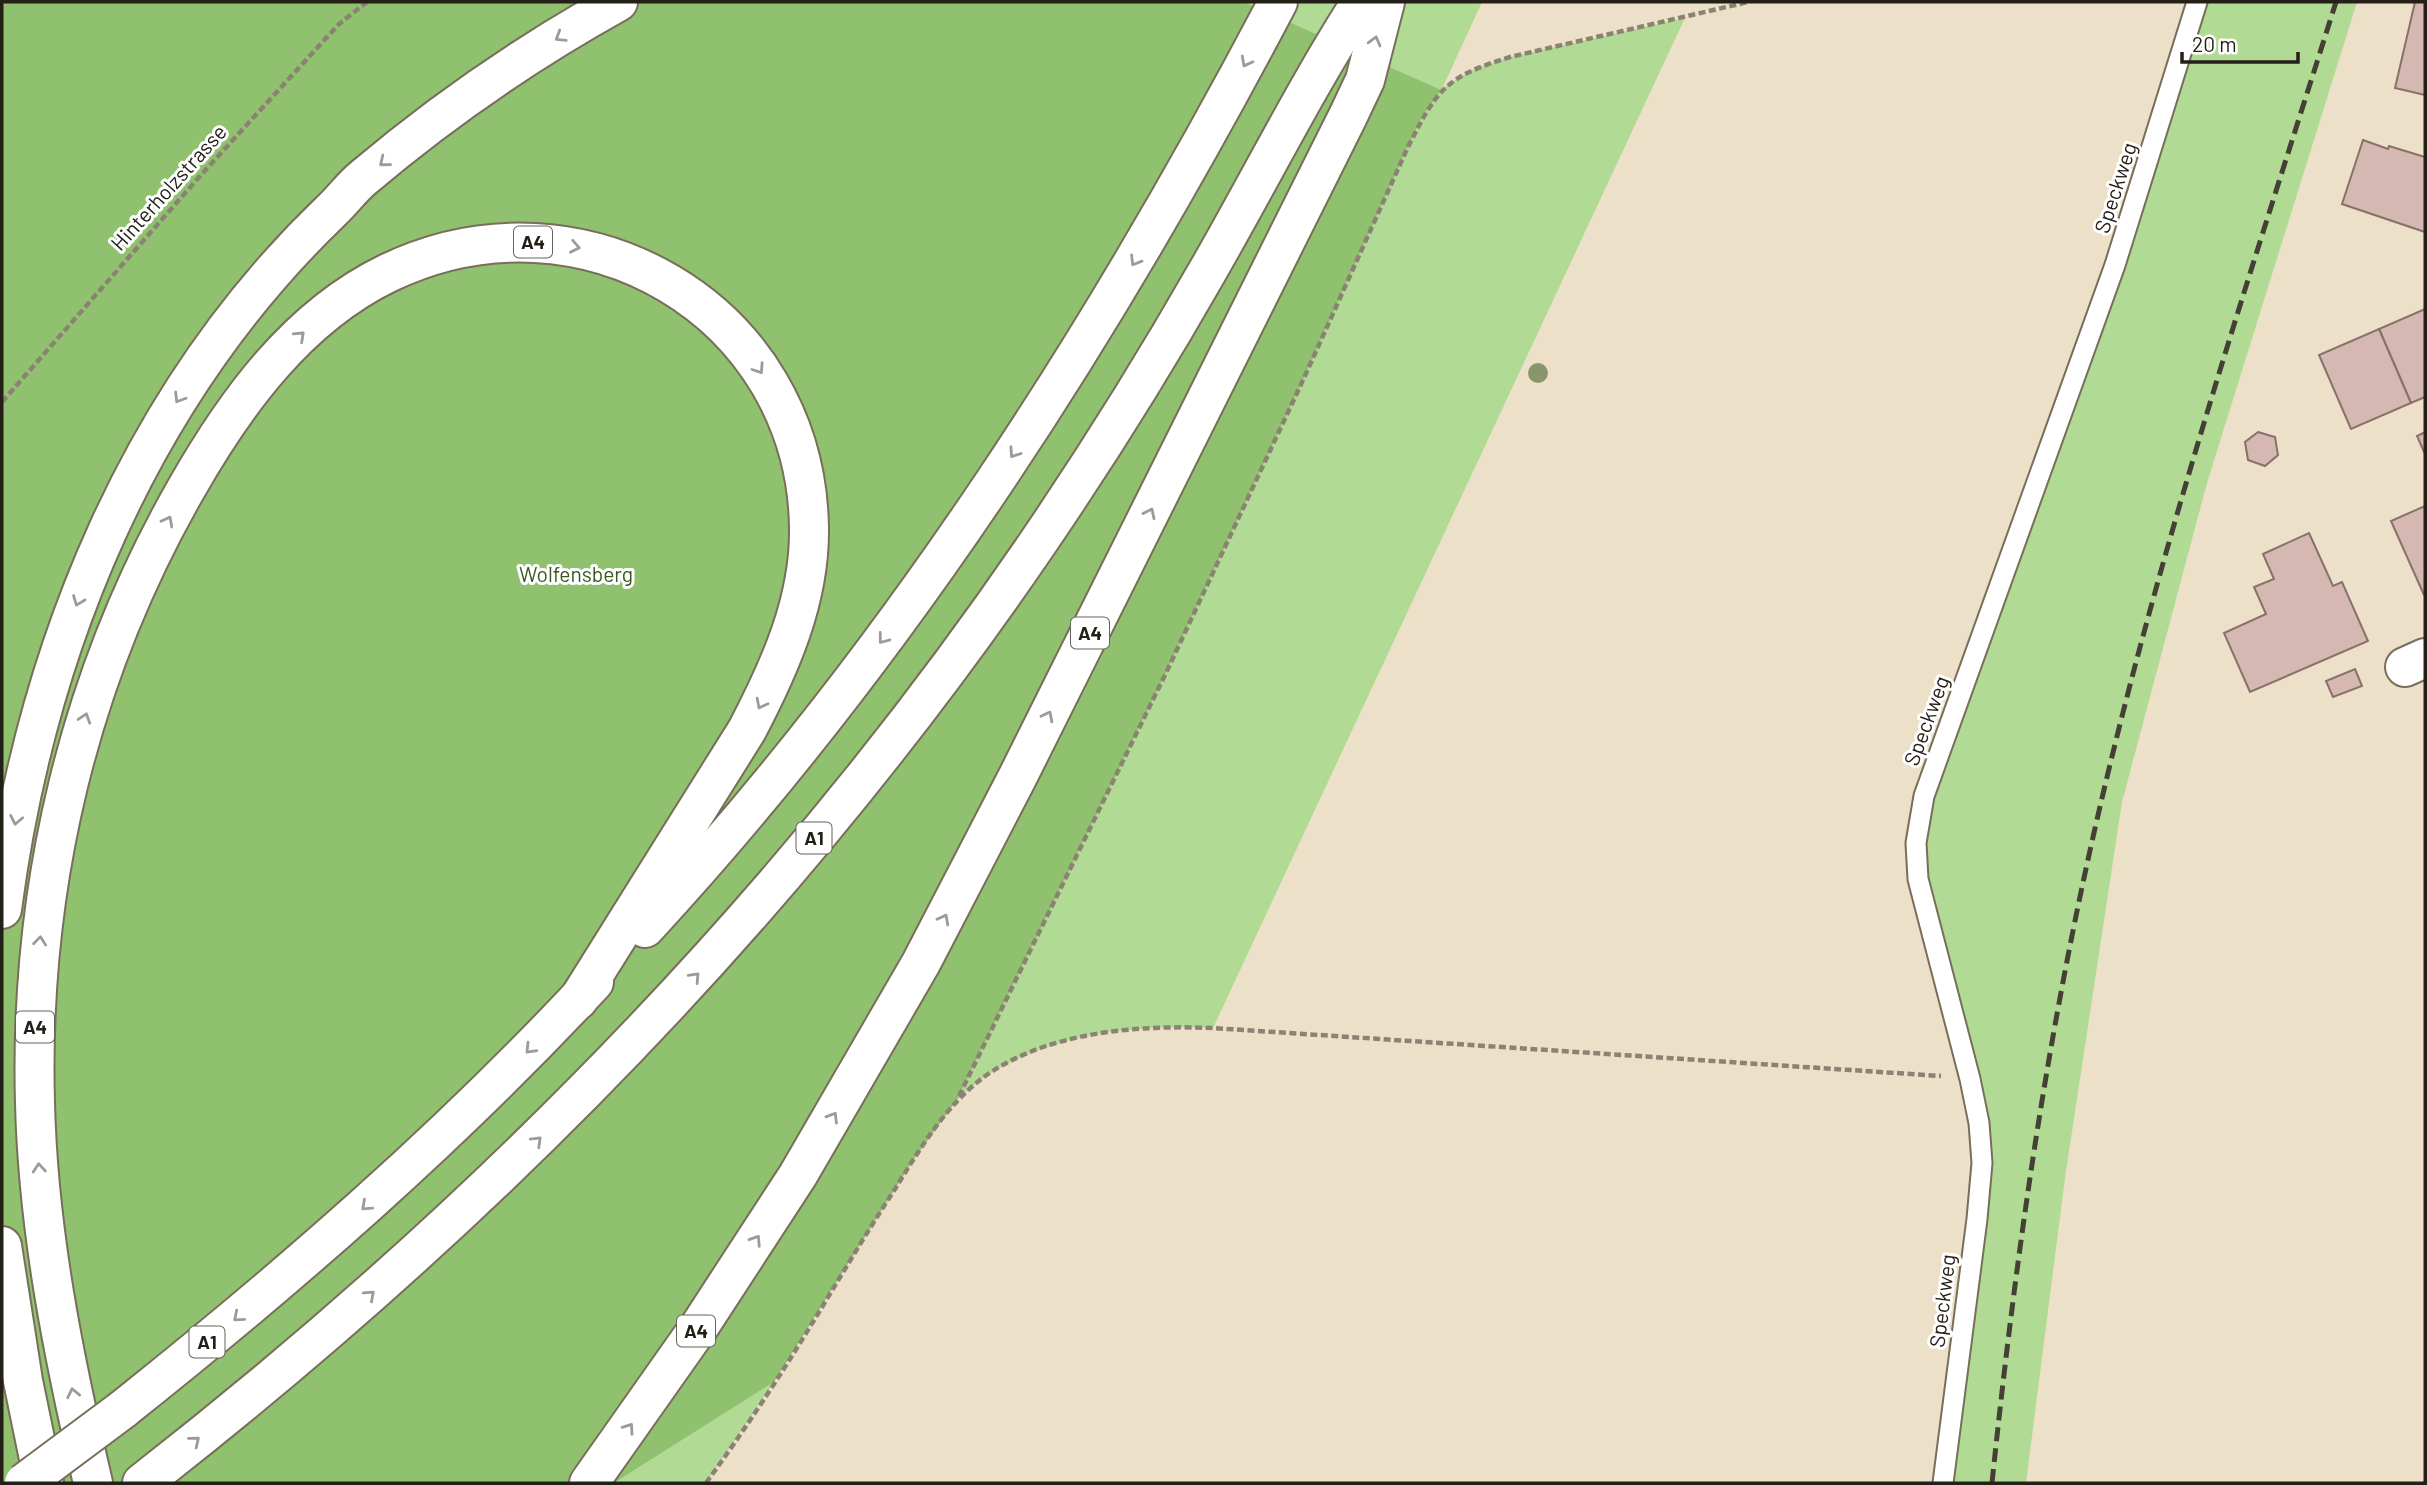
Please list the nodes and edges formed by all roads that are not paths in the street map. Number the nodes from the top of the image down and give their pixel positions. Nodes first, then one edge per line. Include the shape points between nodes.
1 (618, 2) edge
2 (1278, 2) edge
3 (1361, 2) edge
4 (1385, 2) edge
5 (2197, 2) edge
6 (2, 909) edge
7 (578, 1000) junction
8 (2, 1246) edge
9 (24, 1483) edge
10 (44, 1483) edge
11 (93, 1483) edge
12 (142, 1483) edge
13 (589, 1483) edge
14 (1943, 1483) edge

1 -> 6 highway via 437,119 360,180 246,303 187,384 121,500 74,610 35,736
2 -> 7 highway, A1 via 1146,243 979,505 794,753
12 -> 3 highway, A1 via 336,1326 493,1183 712,958 849,797 975,631 1095,455 1205,277
13 -> 4 highway, A4 via 798,1175 927,952 1365,80
5 - 14 lane, Speckweg via 2115,265 1924,796 1916,843 1919,880 1970,1079 1982,1163
7 -> 9 highway, A1, bridge via 367,1205 211,1339
11 -> 7 highway, A4 via 51,1270 35,1106 35,1000 45,900 80,733 118,627 159,539 204,458 265,373 328,310 370,282 440,252 486,243 541,242 593,251 642,270 687,295 727,328 758,366 783,411 805,483 809,531 804,580 770,686
8 - 10 highway

